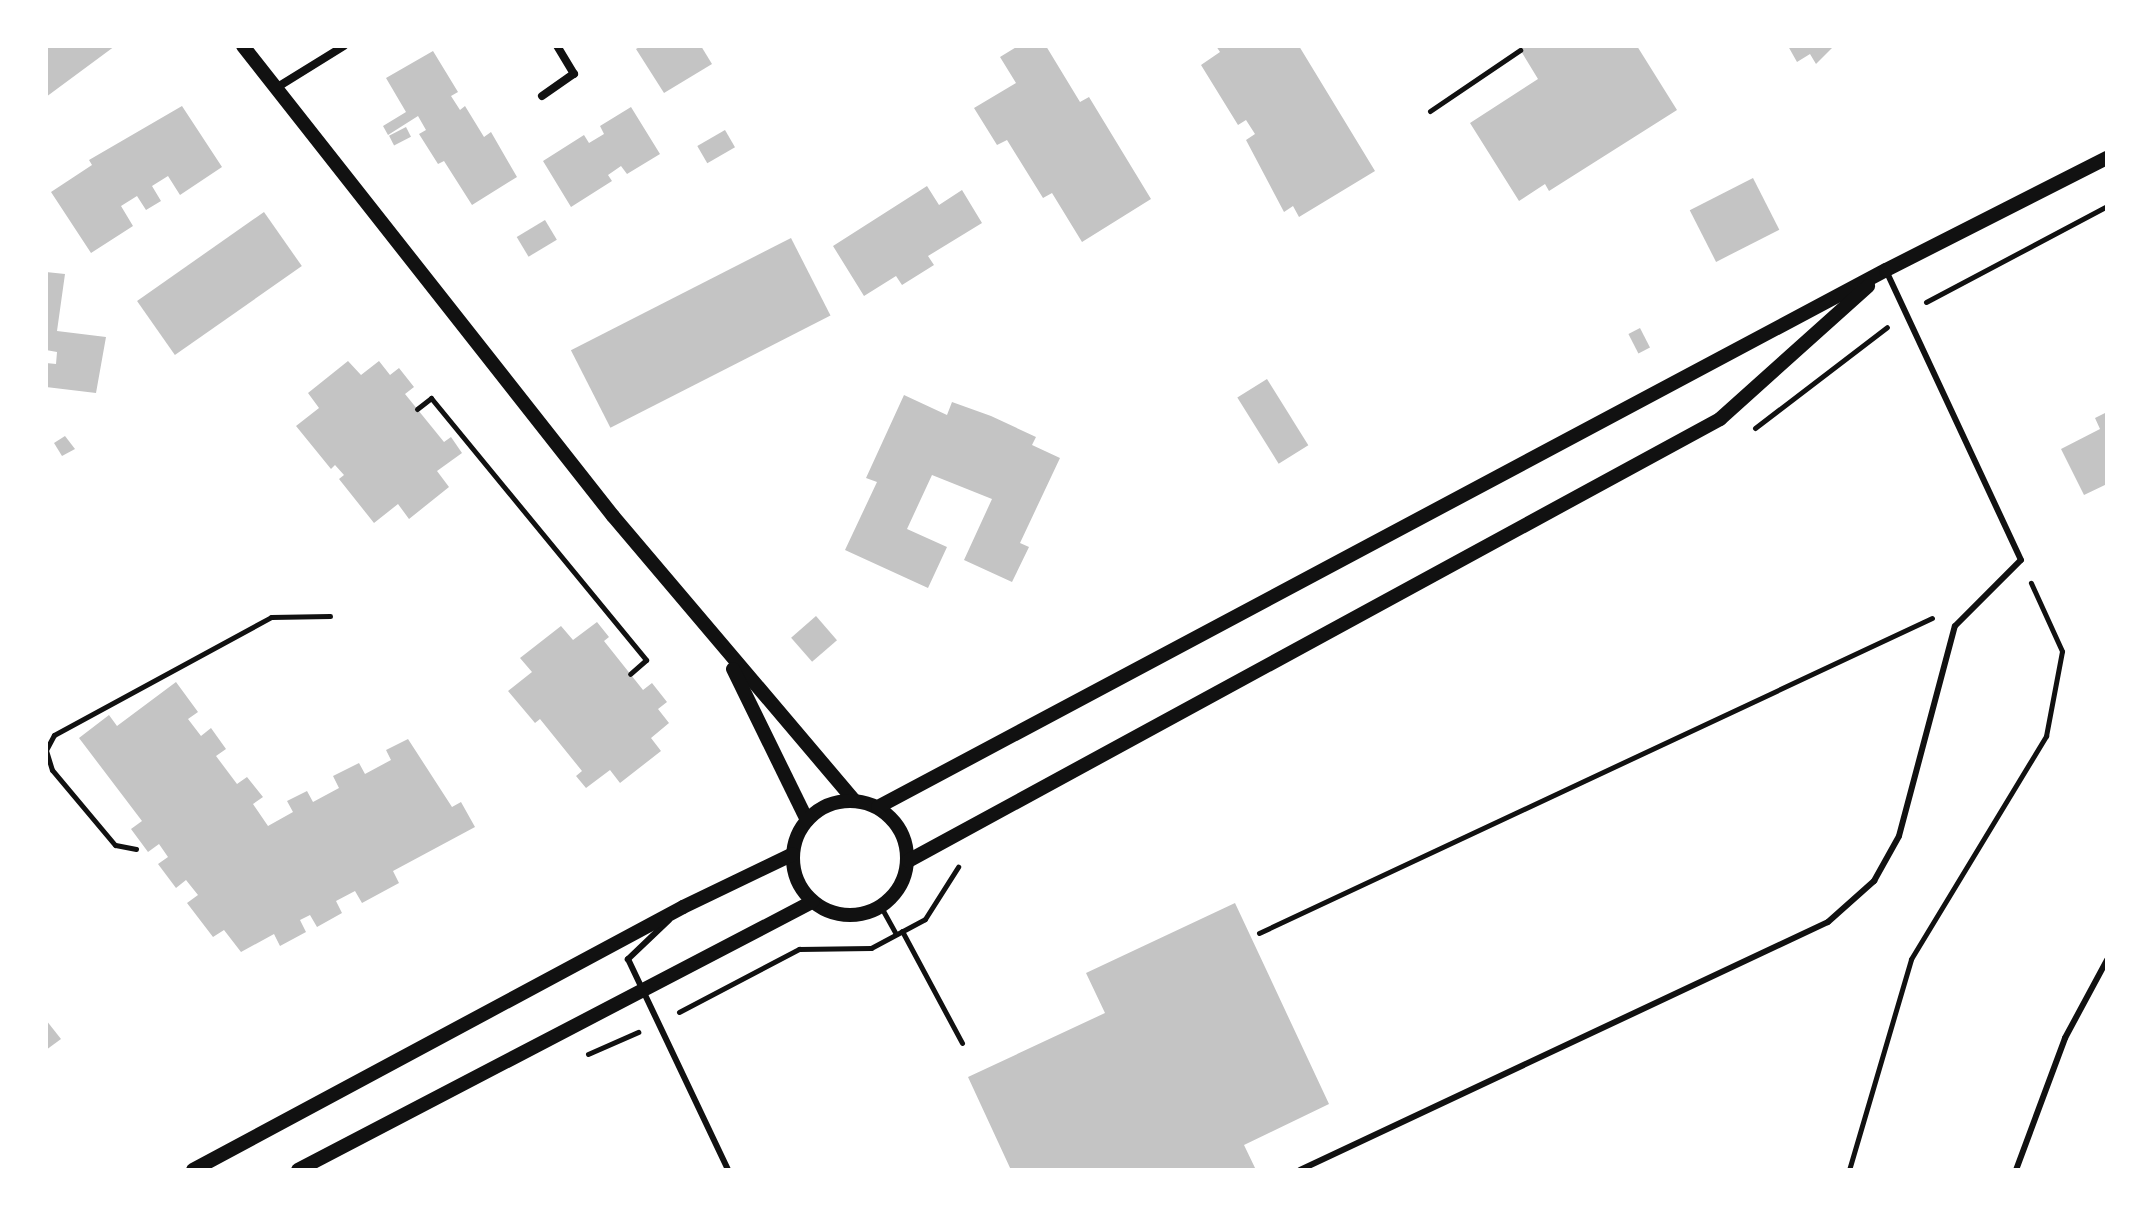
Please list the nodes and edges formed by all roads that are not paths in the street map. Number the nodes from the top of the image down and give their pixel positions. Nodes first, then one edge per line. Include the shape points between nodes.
1 (243, 46) edge
2 (344, 46) edge
3 (557, 46) edge
4 (276, 88) junction
5 (542, 96) dead end
6 (2107, 158) edge
7 (1886, 270) junction
8 (726, 654) junction
9 (854, 800) junction
10 (878, 807) junction
11 (807, 820) junction
12 (793, 854) junction
13 (908, 861) junction
14 (812, 902) junction
15 (683, 907) junction
16 (2107, 960) edge
17 (643, 989) junction
18 (193, 1170) edge
19 (298, 1170) edge
20 (728, 1170) edge
21 (1300, 1170) edge
22 (2016, 1170) edge

1 - 4 street
2 - 4 street
3 - 5 street via 574,74
4 - 8 street
6 - 7 street
7 - 10 street
7 - 13 street via 1720,419
7 - 21 lane via 2021,560 1955,626 1899,836 1874,881 1828,922
8 - 9 street
8 - 11 street
9 - 10 street
9 - 11 street via 837,802
10 - 13 street via 901,830
11 - 12 street
12 - 14 street via 794,872
12 - 15 street
13 - 14 street via 894,895 881,907 845,915
14 - 17 street
15 - 17 lane via 628,959
15 - 18 street
16 - 22 lane via 2065,1038
17 - 19 street
17 - 20 lane

